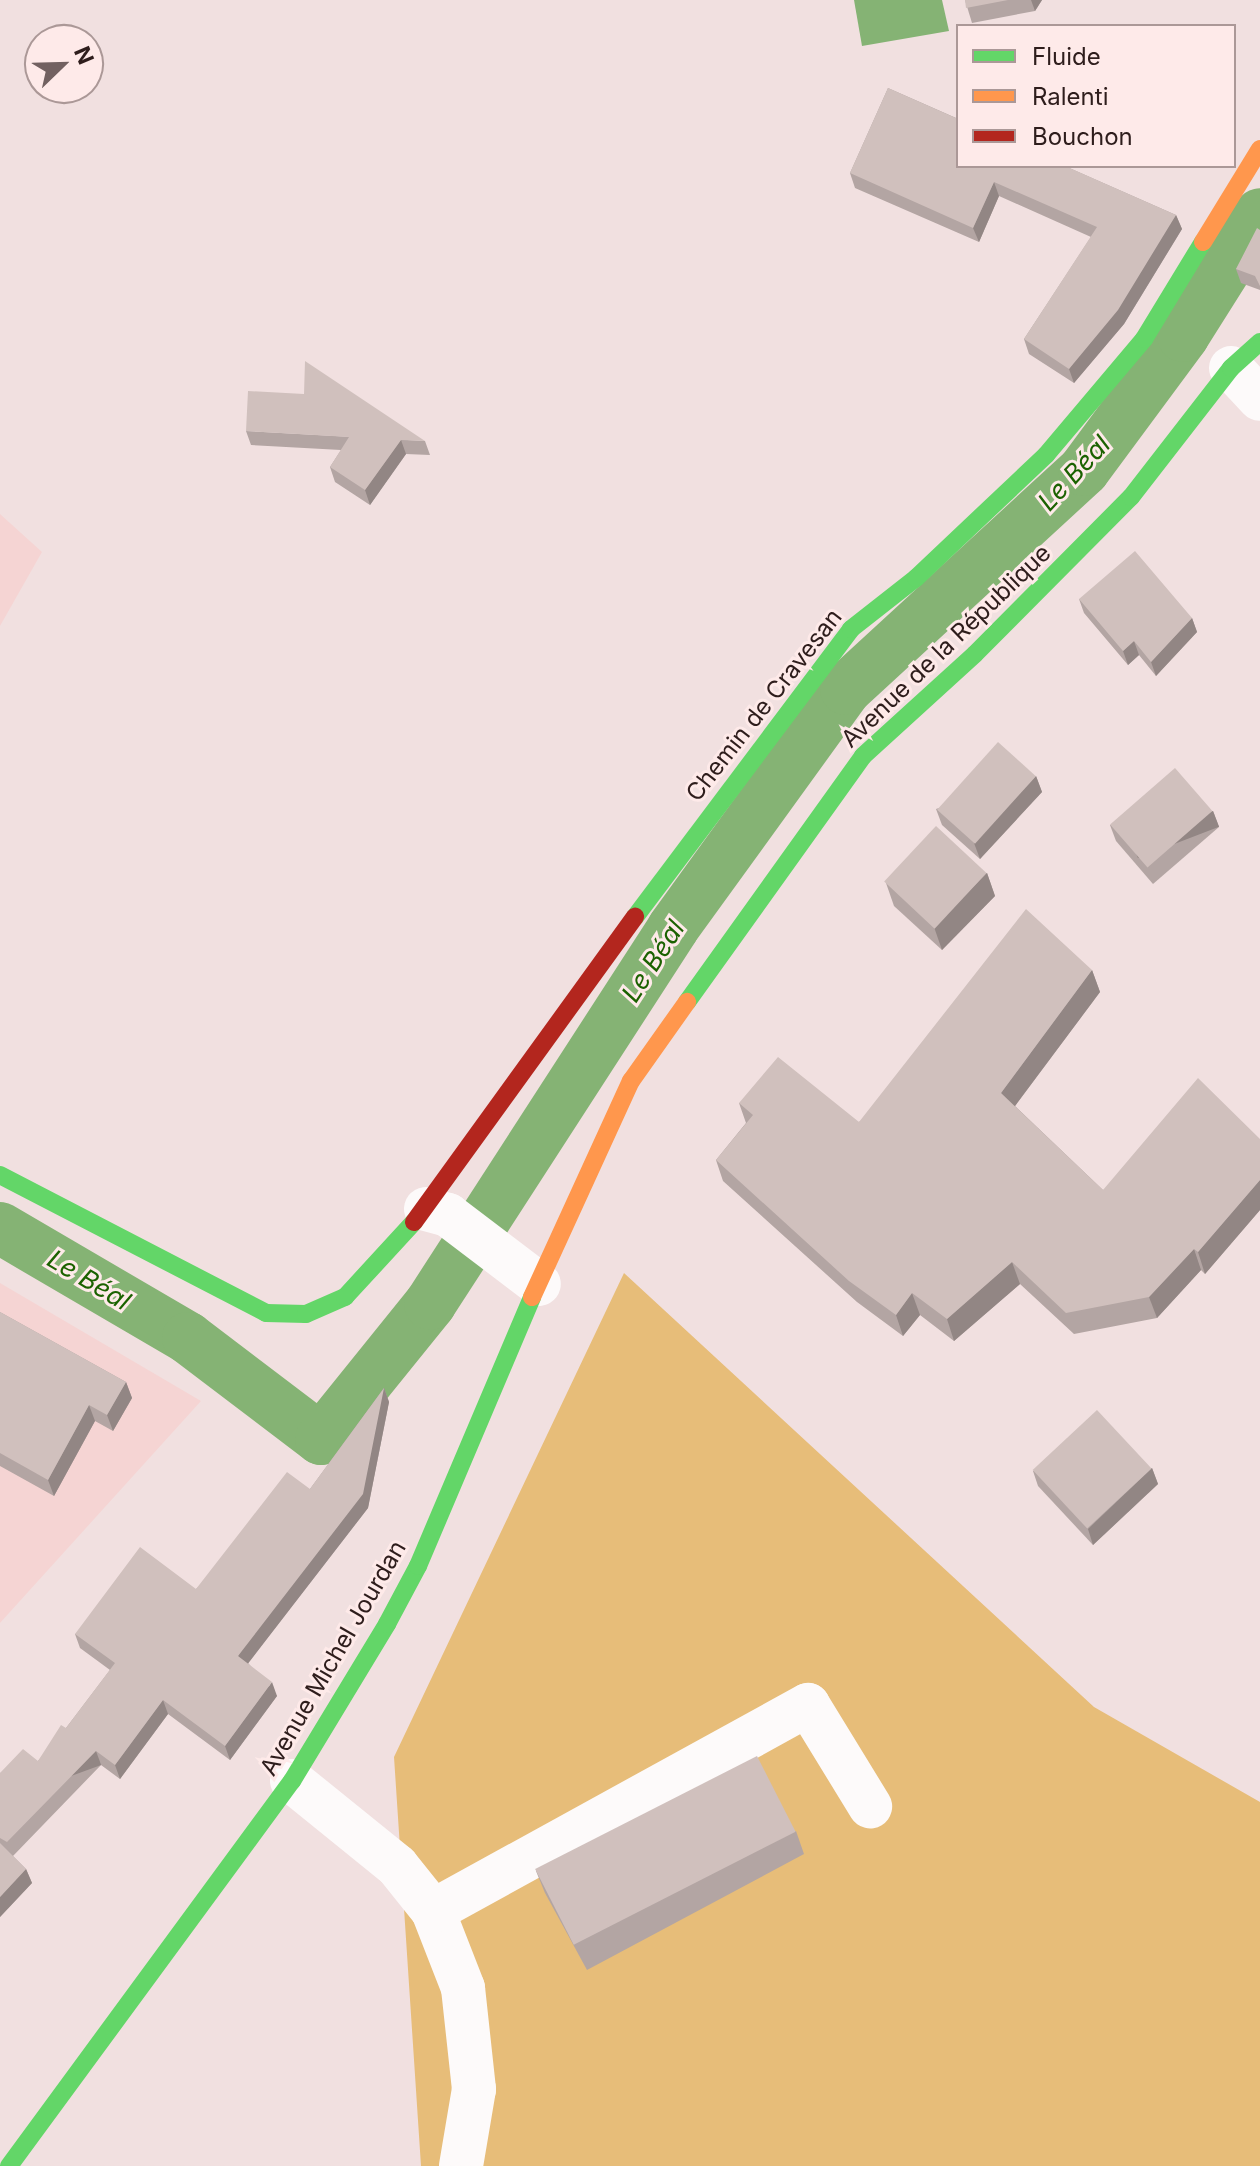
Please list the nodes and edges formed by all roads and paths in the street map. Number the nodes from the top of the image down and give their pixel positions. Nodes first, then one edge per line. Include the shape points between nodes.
1 (1260, 149) edge
2 (1250, 369) edge
3 (631, 1081) joint
4 (0, 1175) edge
5 (437, 1212) junction
6 (539, 1284) junction
7 (292, 1781) junction
8 (870, 1806) dead end
9 (433, 1911) junction
10 (9, 2166) edge
11 (461, 2166) edge

1 - 5 main road, Chemin de Cravesan via 1144,339 1046,455 916,578 851,629 709,813
2 - 3 main road, Avenue de la République via 975,654 863,756
3 - 6 main road, Avenue Michel Jourdan
4 - 5 main road, Chemin de Cravesan via 266,1313 306,1314 345,1297
5 - 6 street
6 - 7 main road, Avenue Michel Jourdan via 418,1566
7 - 9 street via 397,1866
7 - 10 main road, Avenue Michel Jourdan
8 - 9 street via 808,1705
9 - 11 street via 463,1988 468,2031 474,2089

